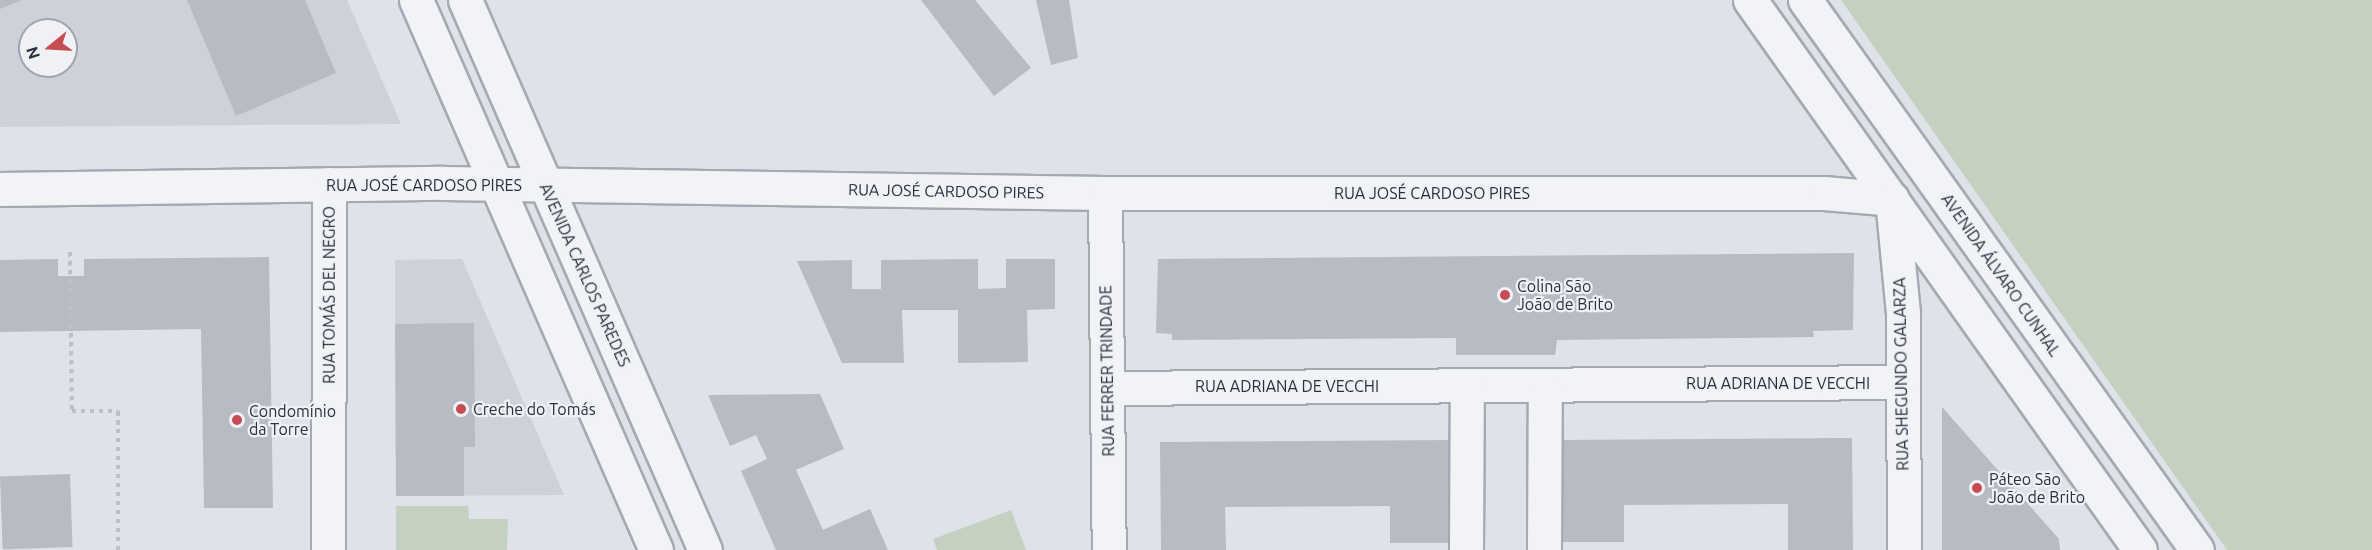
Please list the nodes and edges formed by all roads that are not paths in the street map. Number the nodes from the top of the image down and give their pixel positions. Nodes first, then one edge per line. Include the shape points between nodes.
1 (416, 0) edge
2 (465, 0) edge
3 (1750, 0) edge
4 (1805, 0) edge
5 (329, 184) junction
6 (496, 184) junction
7 (546, 185) junction
8 (0, 189) edge
9 (1105, 193) junction
10 (1892, 199) junction
11 (1965, 303) junction
12 (1903, 314) junction
13 (1903, 382) junction
14 (1467, 385) junction
15 (1545, 385) junction
16 (1107, 388) junction
17 (328, 550) edge
18 (656, 550) edge
19 (705, 550) edge
20 (1109, 550) edge
21 (1466, 550) edge
22 (1544, 550) edge
23 (1904, 550) edge
24 (2140, 550) edge
25 (2197, 550) edge

1 - 6 street
2 - 7 street, AVENIDA CARLOS PAREDES
3 - 10 street
4 - 25 street, AVENIDA ÁLVARO CUNHAL
5 - 6 street, RUA JOSÉ CARDOSO PIRES
5 - 8 street, RUA JOSÉ CARDOSO PIRES
5 - 17 street, RUA TOMÁS DEL NEGRO
6 - 7 street, RUA JOSÉ CARDOSO PIRES
6 - 18 street
7 - 9 street, RUA JOSÉ CARDOSO PIRES
7 - 19 street, AVENIDA CARLOS PAREDES
9 - 10 street, RUA JOSÉ CARDOSO PIRES via 1824,193
9 - 16 street, RUA FERRER TRINDADE
10 - 11 street
10 - 12 street, RUA SHEGUNDO GALARZA
11 - 12 street via 1938,285 1924,285 1912,291
11 - 24 street
12 - 13 street, RUA SHEGUNDO GALARZA
13 - 15 street, RUA ADRIANA DE VECCHI
13 - 23 street, RUA SHEGUNDO GALARZA
14 - 15 street, RUA ADRIANA DE VECCHI
14 - 16 street, RUA ADRIANA DE VECCHI
14 - 21 street
15 - 22 street
16 - 20 street, RUA FERRER TRINDADE

